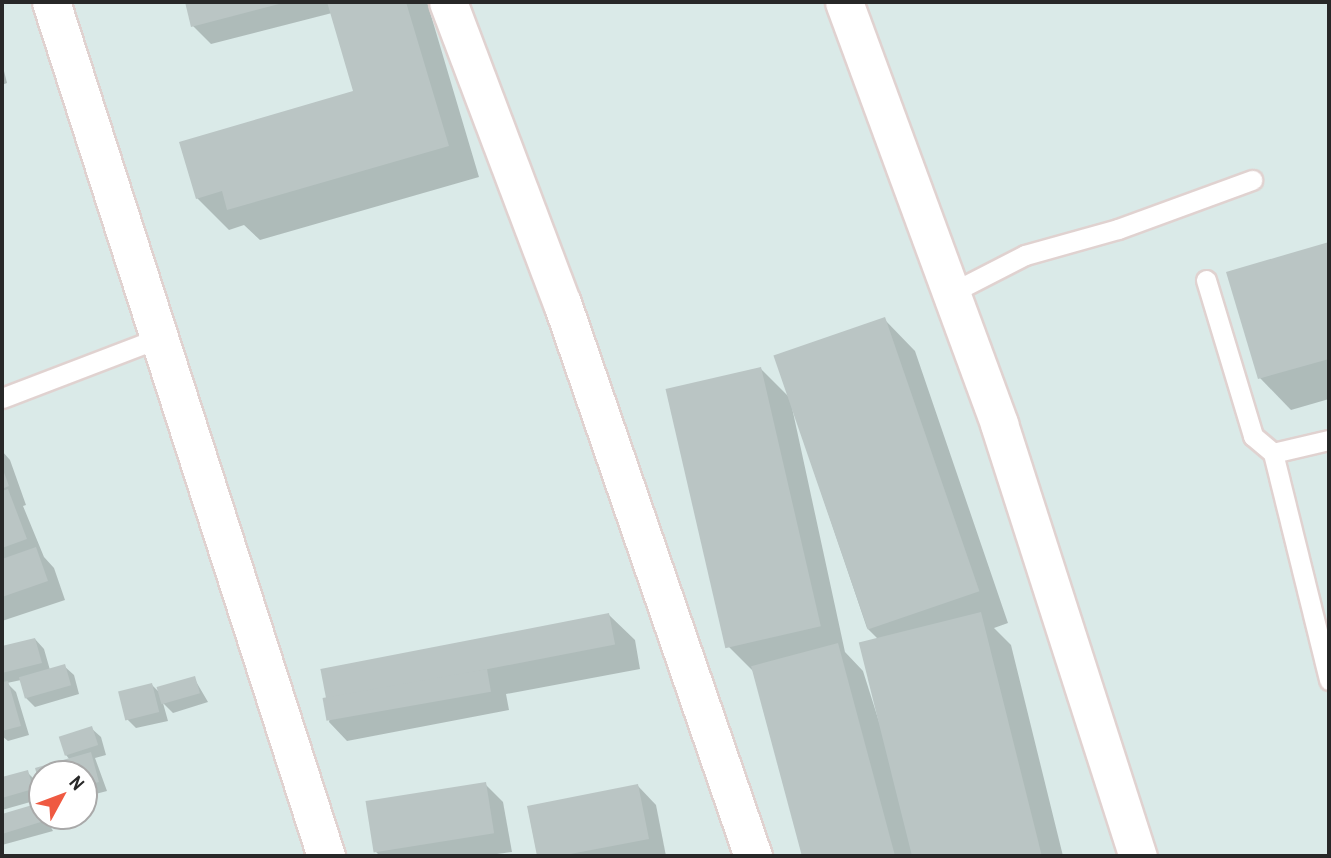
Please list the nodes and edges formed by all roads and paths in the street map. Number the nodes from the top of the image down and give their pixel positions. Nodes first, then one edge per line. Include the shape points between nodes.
1 (51, 2) edge
2 (448, 2) edge
3 (844, 2) edge
4 (1252, 180) dead end
5 (1206, 280) dead end
6 (953, 292) junction
7 (159, 338) junction
8 (2, 398) edge
9 (1329, 440) edge
10 (1273, 453) junction
11 (1329, 680) edge
12 (326, 856) edge
13 (753, 856) edge
14 (1138, 856) edge

1 - 7 street
2 - 13 street via 562,303
3 - 6 street
4 - 6 lane via 1118,229 1024,255
5 - 10 lane via 1253,436
6 - 14 street
7 - 8 lane
7 - 12 street
9 - 10 lane
10 - 11 lane

